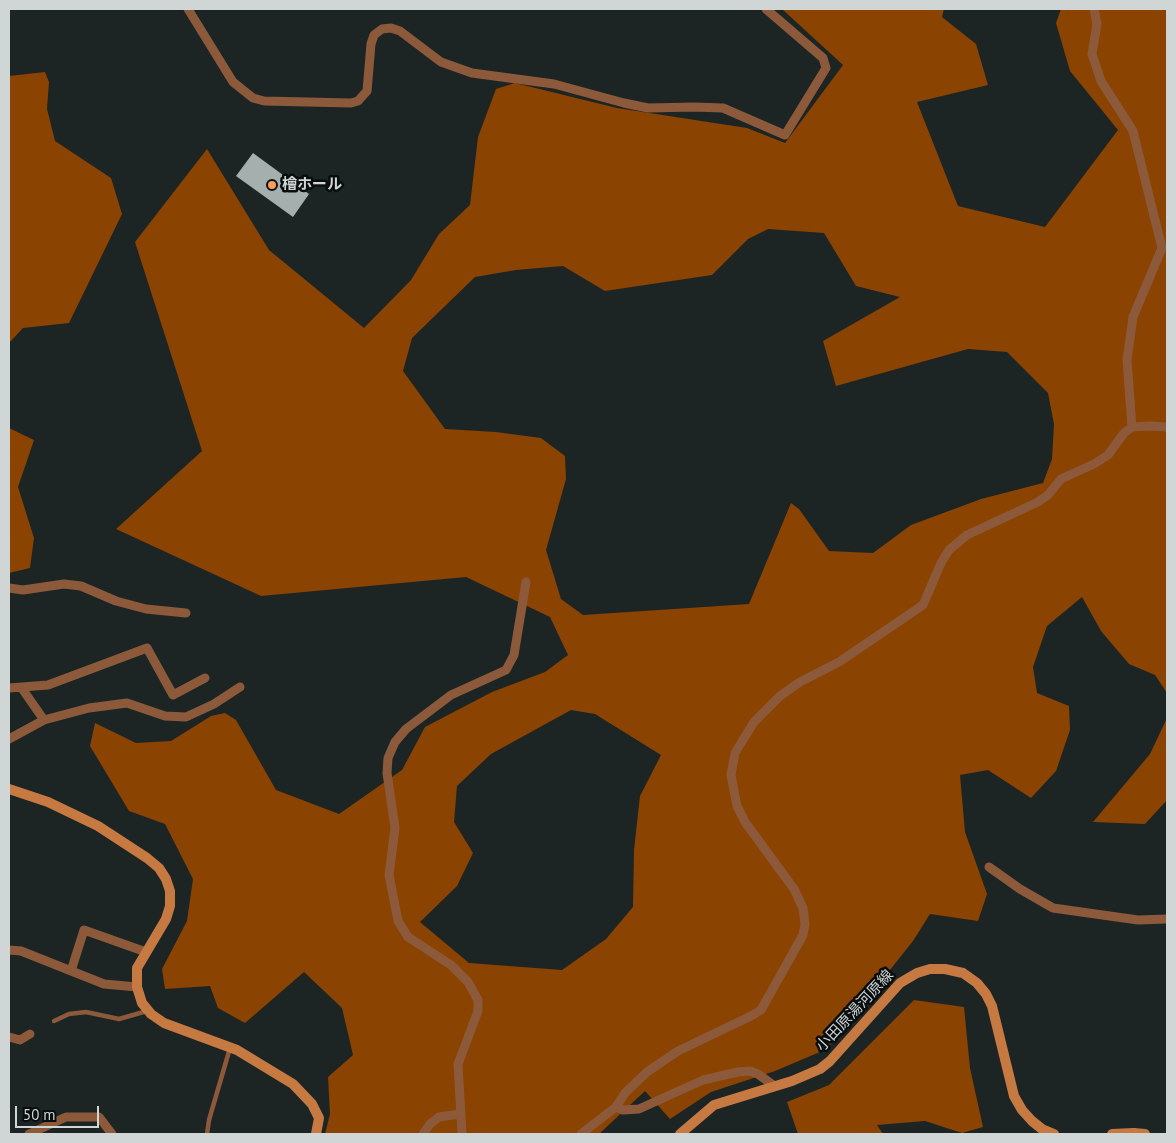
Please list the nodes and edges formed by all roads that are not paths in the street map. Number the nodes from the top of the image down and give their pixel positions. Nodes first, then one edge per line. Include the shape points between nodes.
1 (188, 9) edge
2 (766, 9) edge
3 (1094, 9) edge
4 (1167, 427) edge
5 (1132, 428) junction
6 (526, 582) dead end
7 (9, 588) edge
8 (186, 613) dead end
9 (205, 678) dead end
10 (21, 687) junction
11 (240, 687) dead end
12 (9, 688) edge
13 (44, 720) junction
14 (9, 739) edge
15 (9, 789) edge
16 (989, 866) dead end
17 (1167, 920) edge
18 (9, 950) edge
19 (146, 952) junction
20 (71, 971) junction
21 (137, 987) junction
22 (148, 1011) junction
23 (54, 1021) dead end
24 (30, 1034) dead end
25 (9, 1037) edge
26 (230, 1048) junction
27 (773, 1085) junction
28 (616, 1106) junction
29 (460, 1114) junction
30 (29, 1134) edge
31 (112, 1134) edge
32 (207, 1134) edge
33 (316, 1134) edge
34 (423, 1134) edge
35 (462, 1134) edge
36 (582, 1134) edge
37 (680, 1134) edge
38 (1054, 1134) edge
39 (1112, 1134) edge
40 (1145, 1134) edge

1 - 2 street via 233,82 252,98 264,101 351,104 358,101 367,91 374,35 382,29 391,28 400,31 441,62 472,73 554,84 648,108 723,108 785,135 826,68 823,58
3 - 5 street via 1097,24 1092,54 1101,81 1133,131 1162,248 1133,317 1127,360
4 - 5 street
5 - 28 street via 1124,433 1108,455 1061,479 1038,502 967,534 940,563 923,606 839,662 800,682 780,696 754,722 735,753 731,775 737,806 794,890 803,908 803,935 761,1010 678,1051 647,1072
6 - 29 street via 514,655 506,670 451,695 428,711 406,729 388,758 395,828 389,876 398,922 408,937 451,965 468,982 478,1000 478,1011 458,1064
7 - 8 street via 81,586 146,609
9 - 10 street via 173,695 147,648 48,685
10 - 12 street
10 - 13 street
11 - 13 street via 186,717 165,716 127,703 89,708
13 - 14 street
15 - 19 main road via 48,802 98,826 159,868 170,892 170,906
16 - 17 street via 1053,908 1138,920
18 - 20 street via 21,951
19 - 20 street via 84,930
19 - 21 main road via 137,968
20 - 21 street via 104,984
21 - 22 main road
22 - 23 lane via 119,1019 86,1012 69,1014
22 - 26 main road via 164,1023
24 - 25 street via 20,1040
26 - 32 lane
26 - 33 main road via 293,1084 316,1111 319,1118
27 - 28 street via 758,1074 738,1072 703,1080 639,1109 623,1110
27 - 37 main road, 小田原湯河原線 via 714,1105
27 - 38 main road, 小田原湯河原線 via 812,1073 830,1061 907,978 930,969 945,969 963,973 986,994 992,1006 1014,1096 1032,1121
28 - 36 street
29 - 34 street via 439,1117
29 - 35 street
30 - 31 street via 66,1117 99,1117
39 - 40 main road

